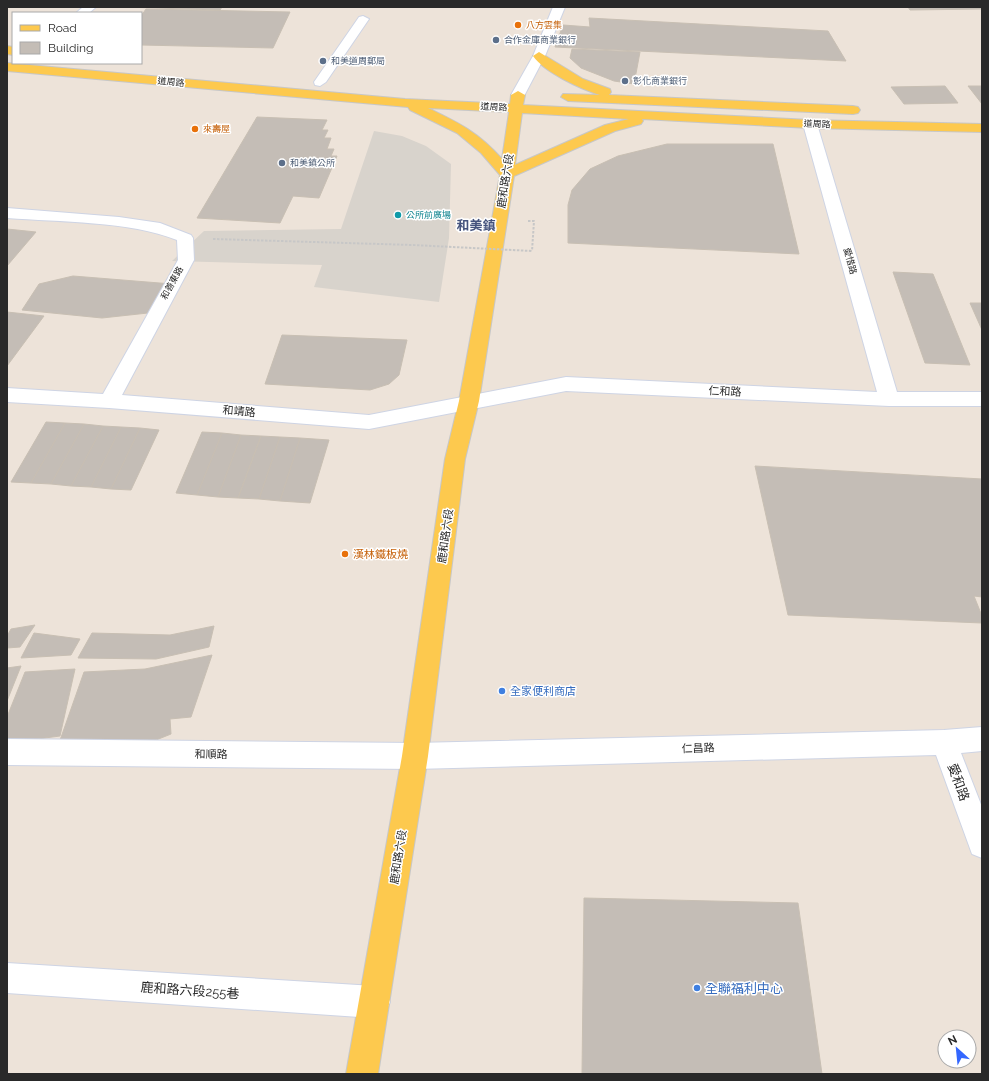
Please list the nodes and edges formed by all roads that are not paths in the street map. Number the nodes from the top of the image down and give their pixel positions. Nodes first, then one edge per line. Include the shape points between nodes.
1 (559, 7) edge
2 (363, 19) dead end
3 (539, 56) junction
4 (11, 67) edge
5 (304, 80) dead end
6 (320, 82) junction
7 (336, 83) dead end
8 (557, 96) dead end
9 (517, 98) junction
10 (629, 99) junction
11 (405, 103) junction
12 (863, 111) dead end
13 (909, 113) dead end
14 (924, 114) dead end
15 (656, 116) junction
16 (810, 124) junction
17 (982, 128) edge
18 (507, 174) junction
19 (7, 213) edge
20 (7, 395) edge
21 (889, 399) junction
22 (982, 399) edge
23 (110, 401) junction
24 (469, 401) junction
25 (982, 739) edge
26 (944, 742) junction
27 (7, 752) edge
28 (415, 756) junction
29 (982, 844) edge
30 (7, 978) edge
31 (374, 1002) junction
32 (362, 1074) edge

1 - 3 street, 鹿和路六段
2 - 6 street
3 - 9 street, 鹿和路六段
3 - 10 main road via 565,76 591,89
4 - 11 main road, 道周路
5 - 6 main road
6 - 7 main road
8 - 10 main road, 道周路
9 - 11 main road, 道周路
9 - 15 main road, 道周路
9 - 18 main road, 鹿和路六段
10 - 12 main road, 道周路
11 - 18 main road via 462,130 486,150
13 - 14 main road
15 - 16 main road, 道周路
15 - 18 main road via 610,128
16 - 17 main road, 道周路
16 - 21 street, 愛惜路
18 - 24 main road, 鹿和路六段
19 - 23 street, 和善東路 via 119,222 160,228 185,238 186,260
20 - 23 street, 和靖路
21 - 22 street, 仁和路
21 - 24 street, 仁和路 via 566,384
23 - 24 street, 和靖路 via 369,422
24 - 28 main road, 鹿和路六段 via 455,459
25 - 26 street, 仁昌路
26 - 28 street, 仁昌路
26 - 29 street, 愛和路
27 - 28 street, 和順路
28 - 31 main road, 鹿和路六段
30 - 31 street, 鹿和路六段255巷
31 - 32 main road, 鹿和路六段

